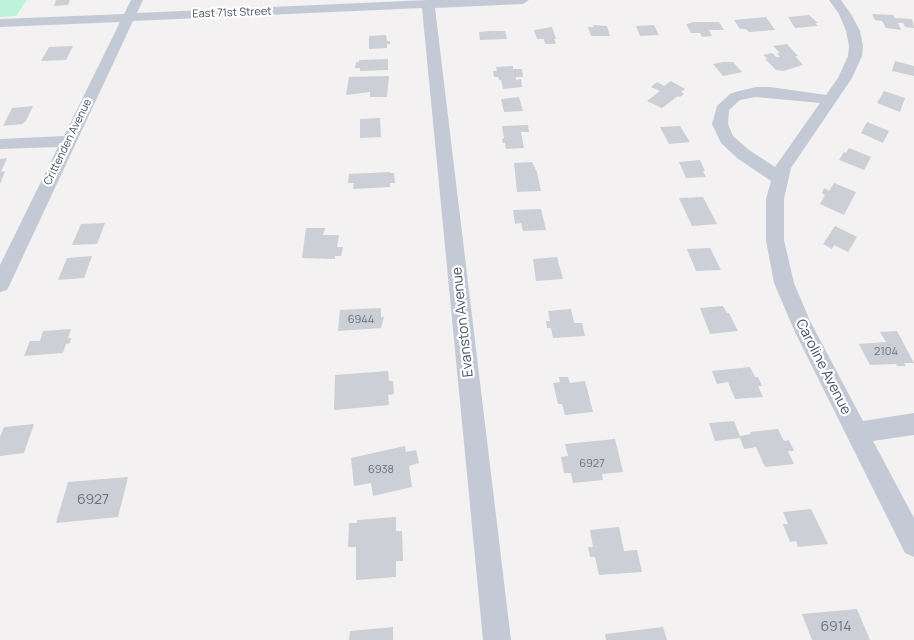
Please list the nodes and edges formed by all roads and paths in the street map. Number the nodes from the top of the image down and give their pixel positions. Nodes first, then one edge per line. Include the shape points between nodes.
1 (137, 0) edge
2 (523, 0) edge
3 (835, 0) edge
4 (428, 4) junction
5 (129, 17) junction
6 (0, 23) edge
7 (830, 100) junction
8 (69, 141) junction
9 (0, 144) edge
10 (780, 179) junction
11 (0, 284) edge
12 (914, 424) edge
13 (857, 433) junction
14 (914, 544) edge
15 (497, 640) edge

1 - 5 street, Crittenden Avenue
2 - 4 street, East 71st Street
3 - 7 street, Caroline Avenue via 853,31 856,53 852,67
4 - 5 street, East 71st Street
4 - 15 street, Evanston Avenue
5 - 6 street, East 71st Street
5 - 8 street, Crittenden Avenue
7 - 10 street, Caroline Avenue via 783,167
7 - 10 street via 756,92 735,97 722,109 720,124 727,139 739,152
8 - 9 street
8 - 11 street, Crittenden Avenue
10 - 13 street, Caroline Avenue via 774,227 784,283 801,324
12 - 13 street
13 - 14 street, Caroline Avenue

